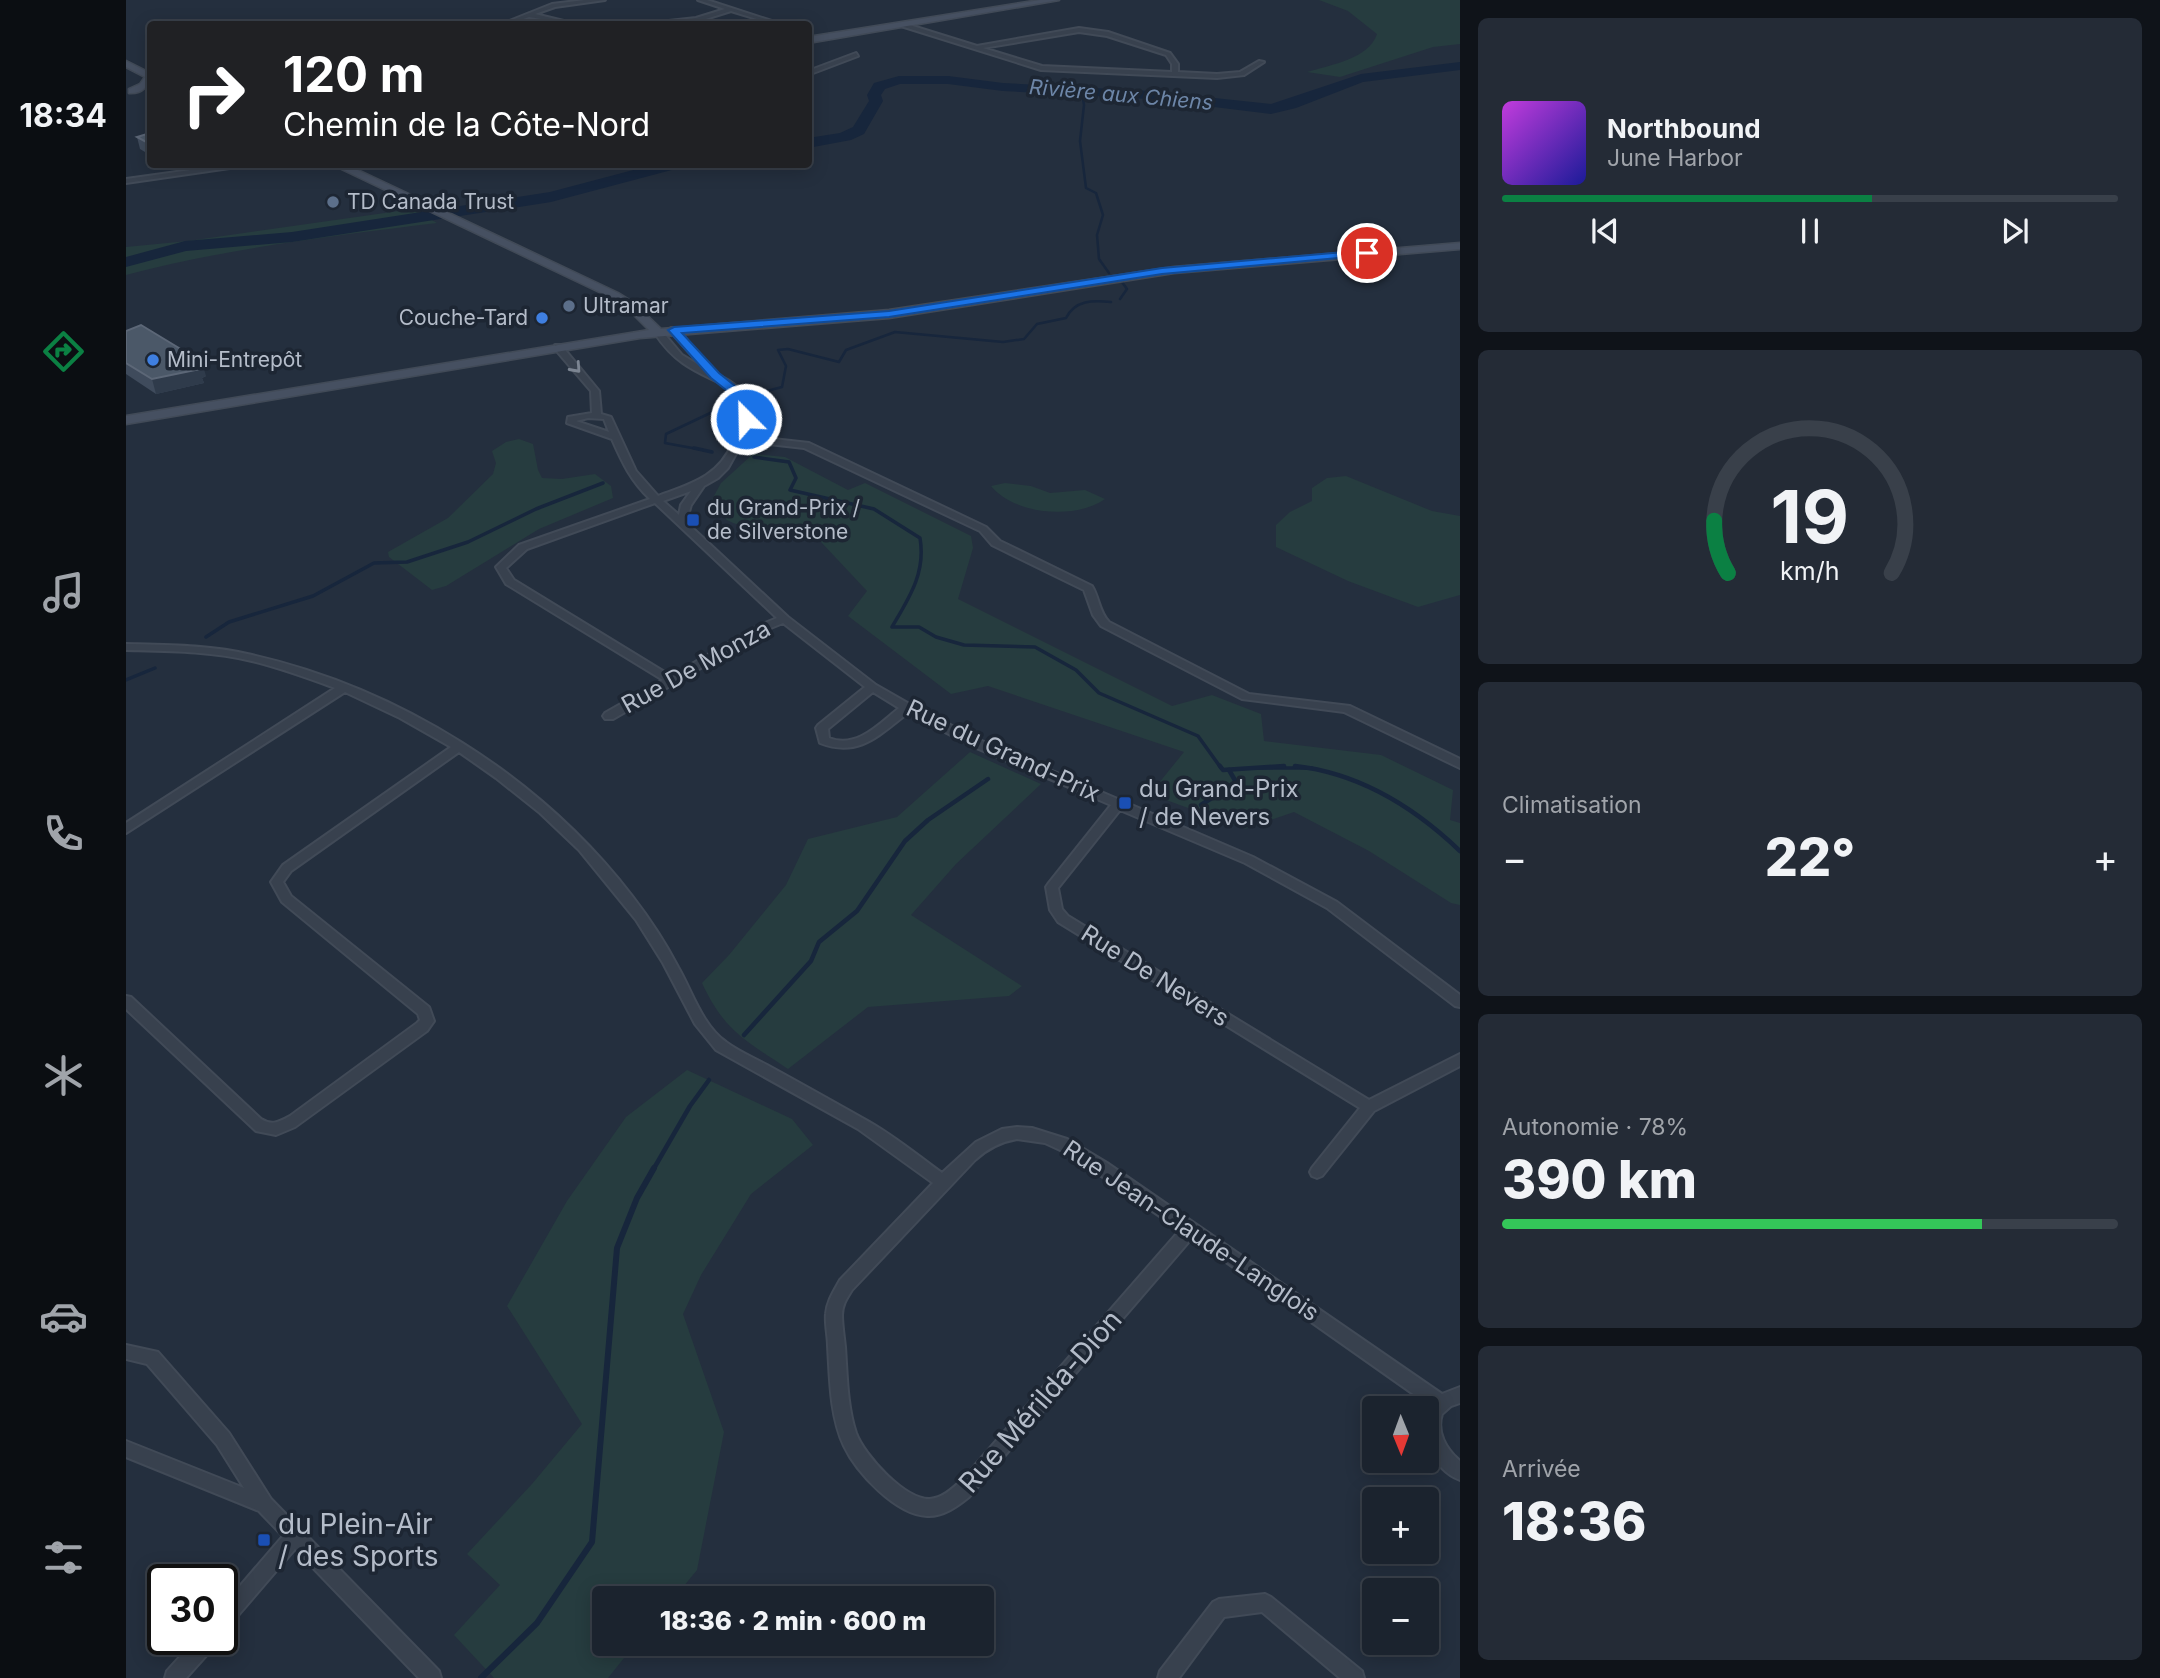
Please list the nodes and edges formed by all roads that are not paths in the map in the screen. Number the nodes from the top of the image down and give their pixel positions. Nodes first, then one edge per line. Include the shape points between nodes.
1 (596, 0) edge
2 (602, 0) edge
3 (701, 0) edge
4 (1055, 0) edge
5 (564, 2) edge
6 (729, 10) junction
7 (530, 15) junction
8 (513, 21) edge
9 (557, 21) edge
10 (683, 21) edge
11 (768, 21) edge
12 (903, 25) junction
13 (812, 39) edge
14 (975, 48) junction
15 (126, 54) edge
16 (856, 55) dead end
17 (1261, 62) dead end
18 (126, 64) edge
19 (147, 64) edge
20 (812, 72) edge
21 (147, 74) edge
22 (1175, 75) junction
23 (147, 80) edge
24 (147, 90) edge
25 (129, 92) edge
26 (224, 168) edge
27 (346, 168) edge
28 (370, 168) edge
29 (126, 181) edge
30 (452, 212) junction
31 (1460, 246) edge
32 (630, 305) junction
33 (674, 330) junction
34 (658, 332) junction
35 (602, 339) junction
36 (558, 347) junction
37 (715, 376) junction
38 (597, 415) junction
39 (126, 420) edge
40 (616, 437) junction
41 (740, 438) junction
42 (701, 484) junction
43 (659, 499) junction
44 (682, 521) junction
45 (784, 619) junction
46 (126, 647) edge
47 (670, 680) junction
48 (345, 687) junction
49 (872, 687) junction
50 (907, 708) junction
51 (610, 716) dead end
52 (458, 747) junction
53 (1460, 764) edge
54 (1119, 803) junction
55 (126, 829) edge
56 (126, 1002) edge
57 (1460, 1002) edge
58 (1460, 1060) edge
59 (1369, 1107) junction
60 (1317, 1171) dead end
61 (943, 1182) junction
62 (1191, 1228) junction
63 (126, 1352) edge
64 (1460, 1395) edge
65 (1441, 1403) junction
66 (126, 1449) edge
67 (1460, 1472) edge
68 (265, 1505) junction
69 (295, 1535) junction
70 (238, 1602) edge
71 (194, 1655) edge
72 (174, 1678) edge
73 (432, 1678) edge
74 (1167, 1678) edge
75 (1355, 1678) edge

1 - 2 street
1 - 5 street
3 - 6 street
4 - 12 street
5 - 7 street
6 - 10 street
6 - 11 street
7 - 8 street
7 - 9 street
12 - 13 street
12 - 14 street
14 - 22 street via 1041,68
14 - 22 street via 1057,32 1097,32 1168,54
15 - 19 street
16 - 20 street
17 - 22 street via 1242,74
18 - 21 street
23 - 25 street
24 - 25 street
26 - 29 street
27 - 30 street
28 - 30 street
30 - 32 street
30 - 33 street via 614,283
31 - 33 street via 1162,271 889,314
32 - 34 street
32 - 35 street via 628,326
33 - 34 street
33 - 37 street
34 - 35 street
34 - 37 street via 687,362
35 - 36 street
36 -> 38 street via 595,391
36 - 39 street
37 - 41 street via 746,403
38 - 40 street, Rue du Grand-Prix via 609,419
38 - 40 street via 575,417 570,422
40 - 43 street, Rue du Grand-Prix via 635,477
41 - 42 street via 722,470
41 - 53 street via 810,446 983,529 996,542 1088,588 1095,614 1105,624 1246,697 1346,709
42 - 43 street
42 - 44 street via 686,505
43 - 44 street, Rue du Grand-Prix
43 - 47 street via 531,544 502,567 510,582
44 - 45 street, Rue du Grand-Prix
45 - 47 street, Rue De Monza
45 - 49 street, Rue du Grand-Prix
46 - 48 street via 223,652
47 - 51 street, Rue De Monza
48 - 52 street
48 - 55 street
49 - 50 street, Rue du Grand-Prix
49 - 50 street via 822,728 824,740 835,747 855,746
50 - 54 street, Rue du Grand-Prix via 978,744
52 - 56 street via 287,868 277,882 286,899 424,1011 427,1021 422,1027 295,1120 269,1130
52 - 61 street via 540,807 618,886 656,939 712,1039 743,1061 863,1125
54 - 57 street, Rue du Grand-Prix via 1210,841 1332,905
54 - 59 street, Rue De Nevers via 1052,887 1056,910 1063,919
58 - 59 street
59 - 60 street
61 - 62 street, Rue Jean-Claude-Langlois via 990,1140 1010,1133 1038,1134 1076,1150
61 - 62 street, Rue Mérilda-Dion via 846,1285 834,1314 851,1444 877,1476 920,1507 940,1506 968,1486
62 - 65 street, Rue Jean-Claude-Langlois
63 - 68 street via 152,1357 223,1439
64 - 65 street
65 - 67 street via 1432,1415 1432,1436 1444,1458
66 - 68 street
68 - 69 street
69 - 70 street
69 - 73 street
71 - 72 street
74 - 75 street via 1219,1608 1265,1603

